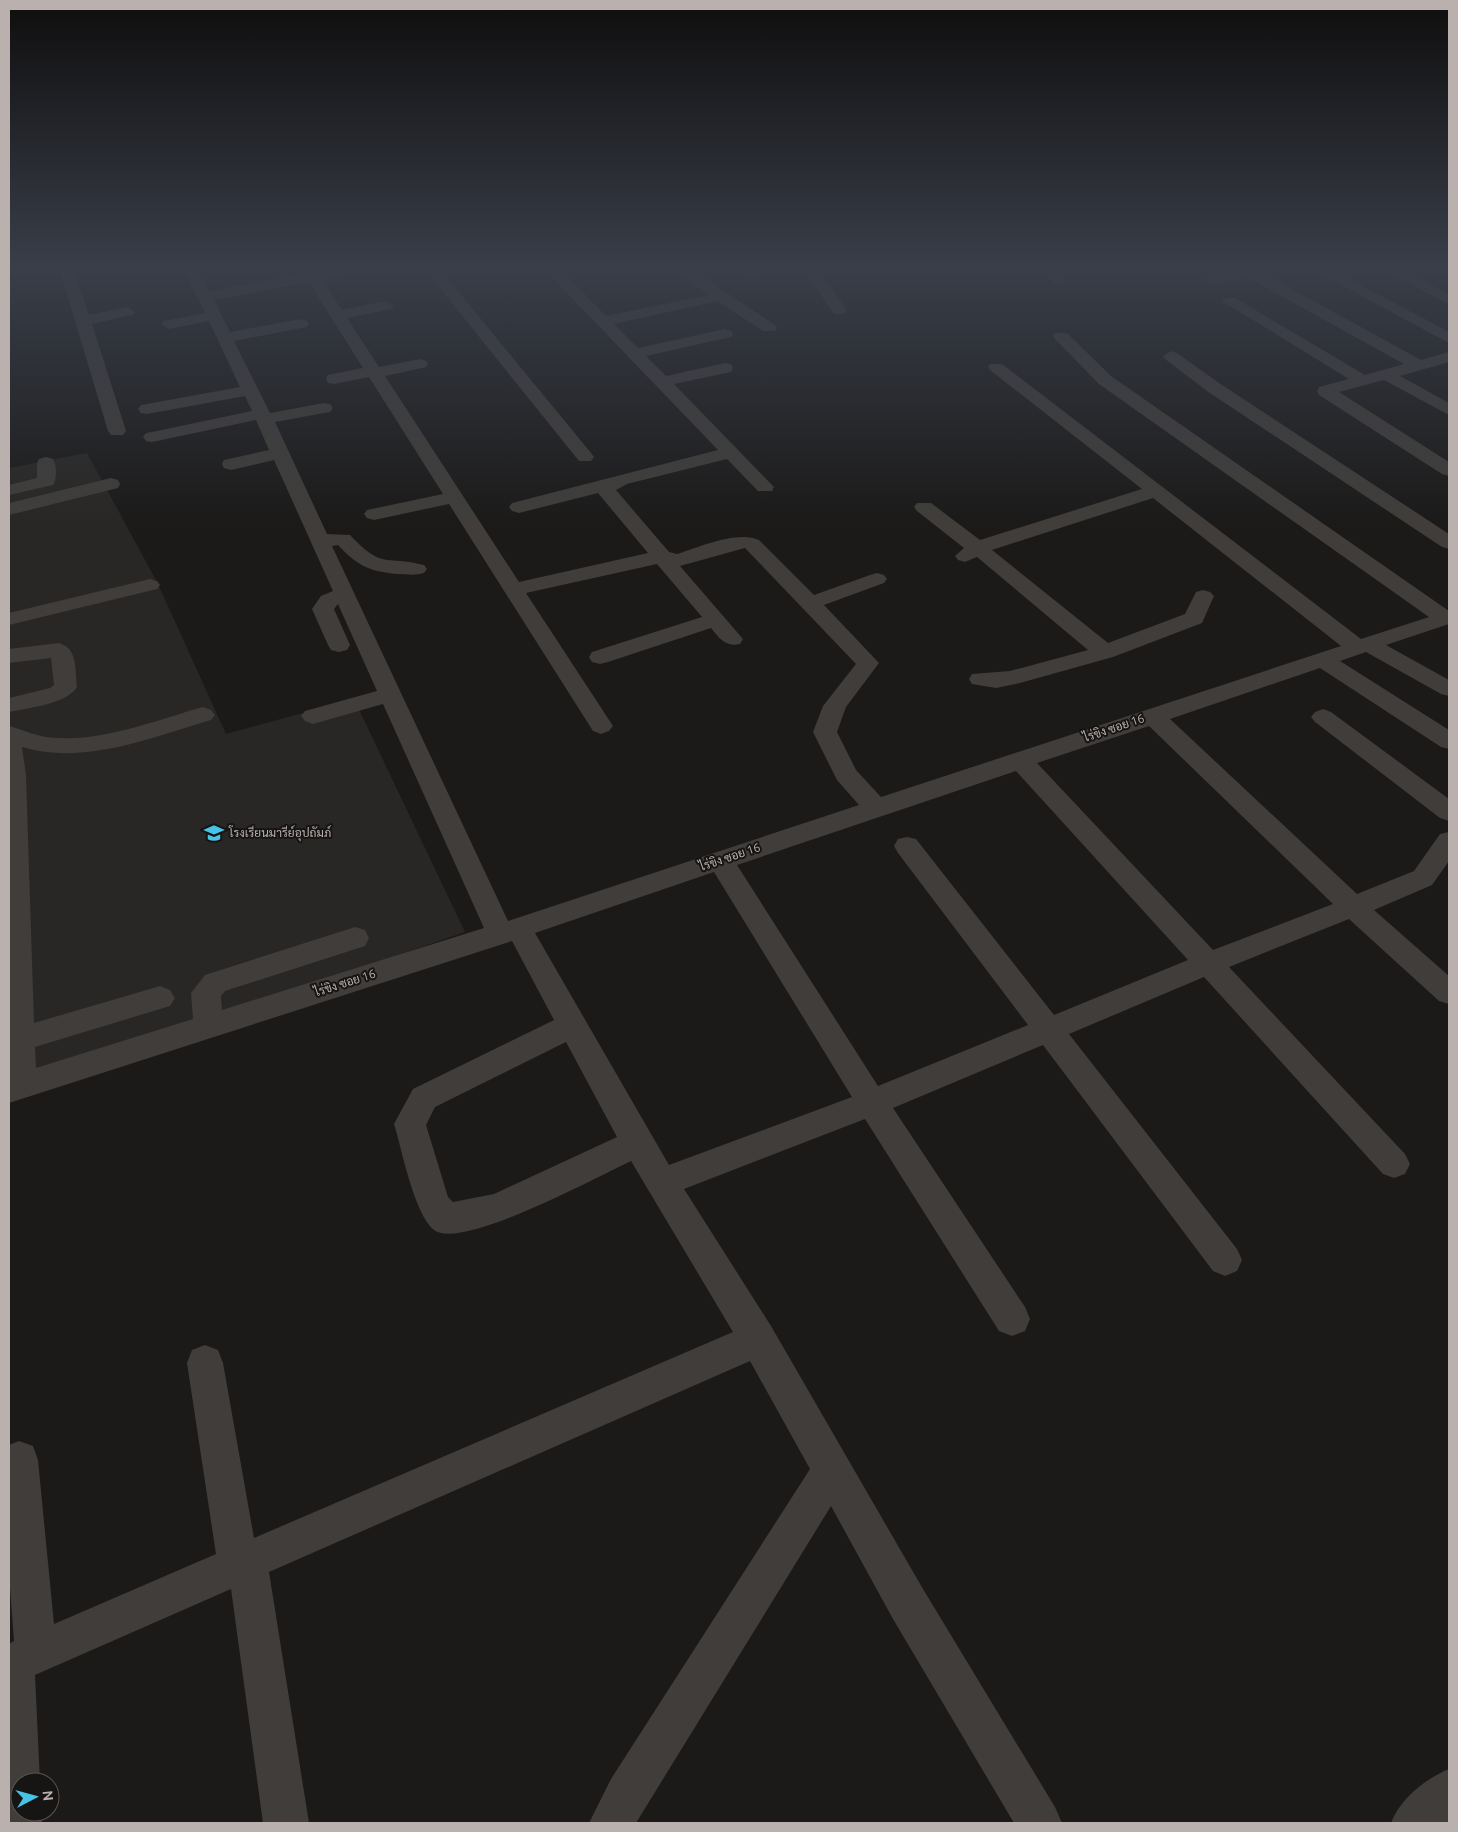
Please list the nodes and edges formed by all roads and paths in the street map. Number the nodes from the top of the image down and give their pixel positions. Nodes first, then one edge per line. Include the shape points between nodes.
1 (93, 352) edge
2 (232, 352) edge
3 (362, 352) edge
4 (499, 352) edge
5 (641, 352) edge
6 (1077, 352) edge
7 (1316, 352) edge
8 (1395, 352) edge
9 (634, 354) joint
10 (1171, 356) dead end
11 (1447, 360) edge
12 (420, 364) dead end
13 (1418, 365) junction
14 (996, 367) dead end
15 (725, 368) dead end
16 (374, 372) junction
17 (1385, 374) junction
18 (334, 379) dead end
19 (1362, 380) junction
20 (662, 382) junction
21 (250, 390) junction
22 (324, 408) dead end
23 (147, 409) dead end
24 (1449, 410) edge
25 (263, 416) junction
26 (117, 430) dead end
27 (152, 437) dead end
28 (731, 452) junction
29 (280, 453) junction
30 (585, 457) dead end
31 (46, 464) dead end
32 (231, 464) dead end
33 (1449, 470) edge
34 (111, 484) dead end
35 (609, 485) junction
36 (765, 487) dead end
37 (9, 490) edge
38 (1155, 491) junction
39 (455, 497) junction
40 (520, 507) dead end
41 (924, 507) dead end
42 (9, 509) edge
43 (374, 514) dead end
44 (320, 541) junction
45 (1449, 543) edge
46 (972, 552) junction
47 (660, 557) junction
48 (417, 569) dead end
49 (877, 579) dead end
50 (150, 586) dead end
51 (514, 589) junction
52 (344, 594) junction
53 (1203, 596) dead end
54 (811, 603) junction
55 (1447, 618) edge
56 (9, 620) edge
57 (715, 620) junction
58 (732, 639) dead end
59 (339, 645) dead end
60 (1362, 646) junction
61 (1104, 652) junction
62 (9, 656) edge
63 (600, 657) dead end
64 (1322, 659) junction
65 (980, 679) dead end
66 (1449, 689) edge
67 (391, 695) junction
68 (9, 705) edge
69 (203, 715) dead end
70 (1152, 715) junction
71 (314, 716) dead end
72 (1323, 717) dead end
73 (601, 726) dead end
74 (9, 736) edge
75 (1449, 741) edge
76 (1020, 760) junction
77 (876, 808) junction
78 (1449, 812) edge
79 (1449, 841) edge
80 (907, 846) dead end
81 (721, 861) junction
82 (13, 904) edge
83 (1352, 906) junction
84 (509, 931) junction
85 (355, 938) dead end
86 (1209, 963) junction
87 (1449, 993) edge
88 (160, 998) dead end
89 (573, 1025) junction
90 (208, 1026) junction
91 (1048, 1030) junction
92 (16, 1045) edge
93 (15, 1088) edge
94 (872, 1103) junction
95 (637, 1143) junction
96 (1394, 1164) dead end
97 (660, 1183) junction
98 (1225, 1260) dead end
99 (1012, 1318) dead end
100 (758, 1339) junction
101 (205, 1363) dead end
102 (19, 1460) dead end
103 (831, 1471) junction
104 (243, 1563) junction
105 (19, 1660) edge
106 (1449, 1792) edge
107 (19, 1823) edge
108 (286, 1823) edge
109 (612, 1823) edge
110 (1039, 1823) edge
111 (1414, 1823) edge

1 - 26 street
2 - 21 street
3 - 16 street
4 - 30 street
5 - 9 street
6 - 55 street via 1104,380
7 - 19 street
8 - 13 street
9 - 20 street
10 - 45 street
11 - 13 street
12 - 16 street
13 - 17 street
14 - 38 street
15 - 20 street
16 - 18 street
16 - 39 street
17 - 19 street
17 - 24 street
19 - 33 street via 1325,391
20 - 28 street
21 - 23 street
21 - 25 street
22 - 25 street
25 - 27 street via 177,440
25 - 29 street
28 - 35 street
28 - 36 street
29 - 32 street
29 - 44 street
31 - 37 street via 46,481
34 - 42 street
35 - 40 street
35 - 47 street via 606,492
38 - 46 street
38 - 60 street
39 - 43 street
39 - 51 street
41 - 46 street
44 - 48 street via 343,539 360,556 377,566
44 - 52 street
46 - 61 street
47 - 51 street
47 - 54 street via 678,560 746,541
47 - 57 street
49 - 54 street
50 - 56 street
51 - 73 street
52 - 59 street via 328,600 323,610
52 - 67 street
53 - 61 street via 1194,618
54 - 77 street via 868,663 835,706 826,732 846,774
55 - 60 street, ไร่ขิง ซอย 16
57 - 58 street
57 - 63 street
60 - 64 street, ไร่ขิง ซอย 16
60 - 66 street
61 - 65 street via 1012,678
62 - 68 street via 59,650 66,687 58,693
64 - 70 street, ไร่ขิง ซอย 16
64 - 75 street
67 - 71 street
67 - 84 street
69 - 74 street via 108,739 62,746
70 - 76 street, ไร่ขิง ซอย 16
70 - 83 street
72 - 78 street
74 - 82 street via 14,775
76 - 77 street, ไร่ขิง ซอย 16
76 - 86 street
77 - 81 street, ไร่ขิง ซอย 16
79 - 83 street via 1423,878
80 - 91 street
81 - 84 street, ไร่ขิง ซอย 16
81 - 94 street
82 - 92 street
83 - 86 street
83 - 87 street
84 - 89 street
84 - 90 street, ไร่ขิง ซอย 16
85 - 90 street via 215,983 206,994
86 - 91 street
86 - 96 street
88 - 92 street
89 - 95 street
89 - 95 street via 424,1098 410,1124 434,1205 446,1219 498,1208
90 - 93 street, ไร่ขิง ซอย 16
91 - 94 street
91 - 98 street
92 - 93 street
94 - 97 street
94 - 99 street
95 - 97 street
97 - 100 street
100 - 103 street
100 - 104 street
101 - 104 street
102 - 105 street
103 - 109 street
103 - 110 street
104 - 105 street
104 - 108 street
105 - 107 street
106 - 111 street

